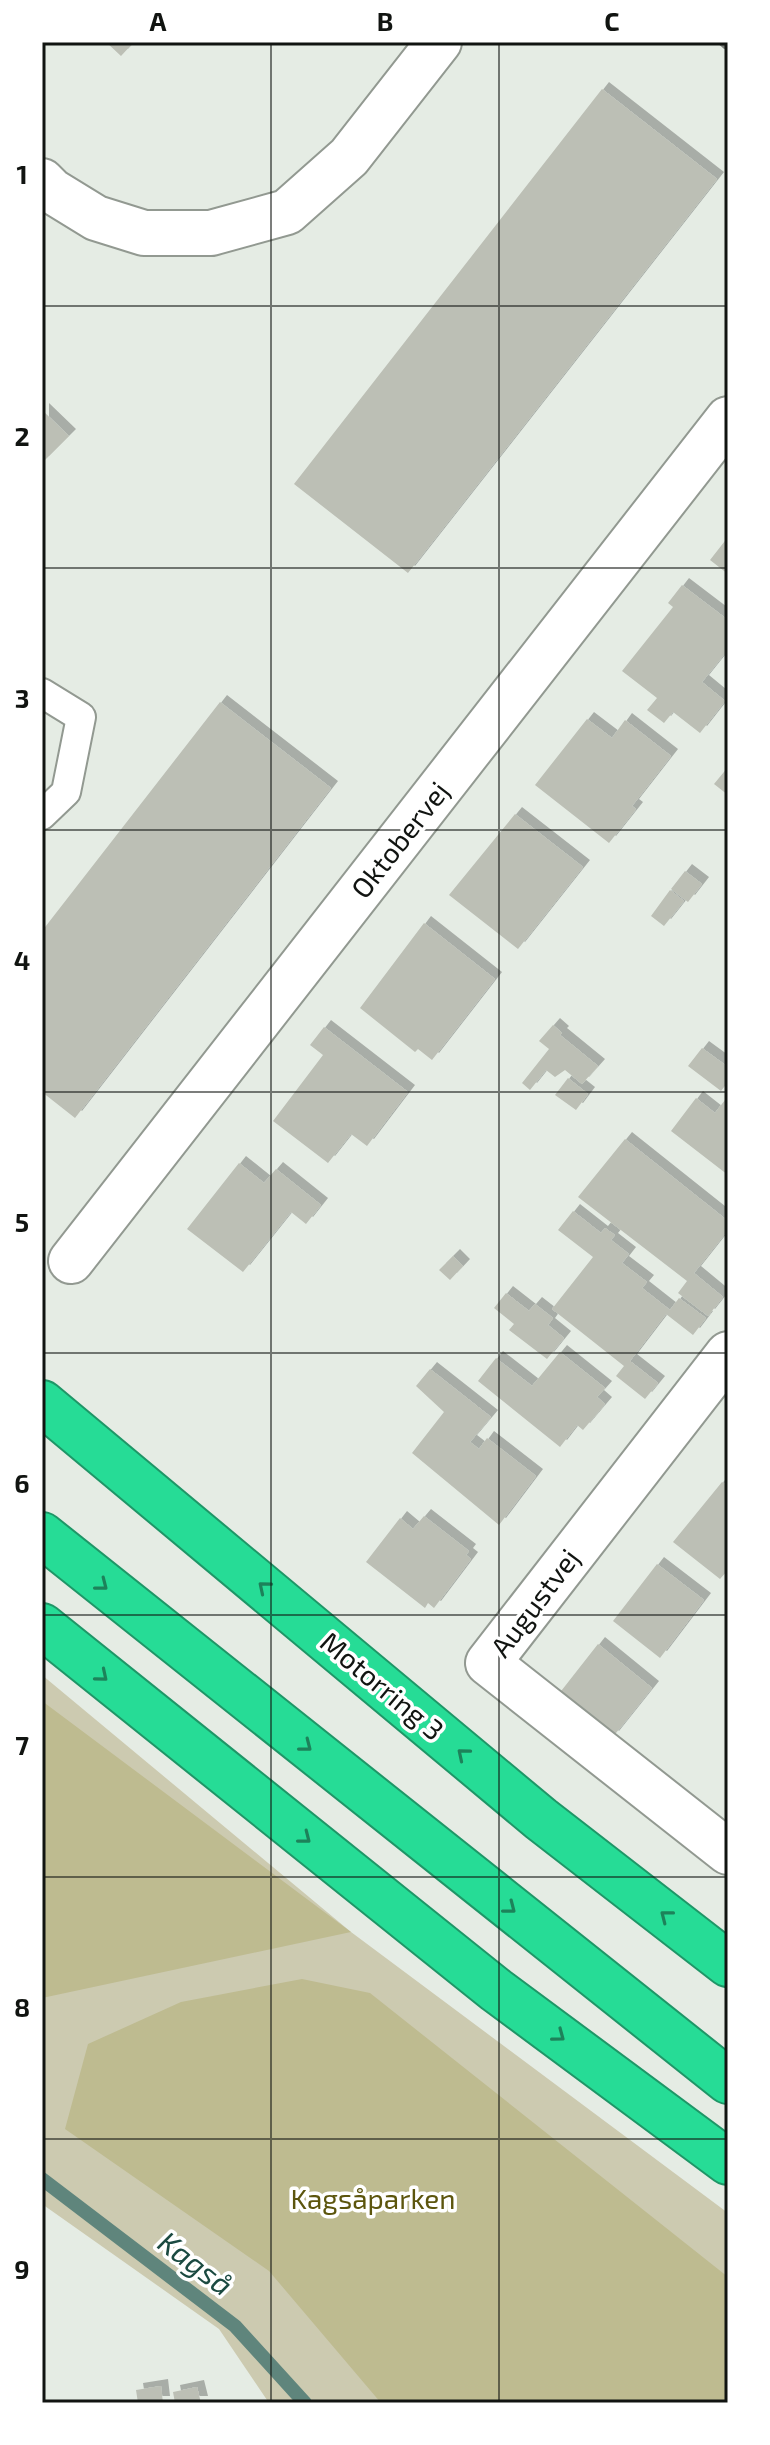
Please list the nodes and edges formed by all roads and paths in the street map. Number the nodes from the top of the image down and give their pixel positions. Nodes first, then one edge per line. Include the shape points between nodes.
1 (720, 42) edge
2 (433, 44) edge
3 (728, 49) edge
4 (42, 181) edge
5 (728, 419) edge
6 (42, 693) edge
7 (42, 815) edge
8 (71, 1261) dead end
9 (728, 1354) edge
10 (42, 1403) edge
11 (42, 1535) edge
12 (42, 1626) edge
13 (721, 1846) edge
14 (728, 1964) edge
15 (728, 2081) edge
16 (728, 2162) edge

1 - 3 path
2 - 4 street via 349,157 287,212 211,233 144,233 96,218
5 - 8 street, Oktobervej
6 - 7 lane via 81,717 66,792
9 - 13 street, Augustvej via 488,1663
14 -> 10 highway, Motorring 3 via 541,1819
11 -> 15 highway
12 -> 16 highway via 496,1990

